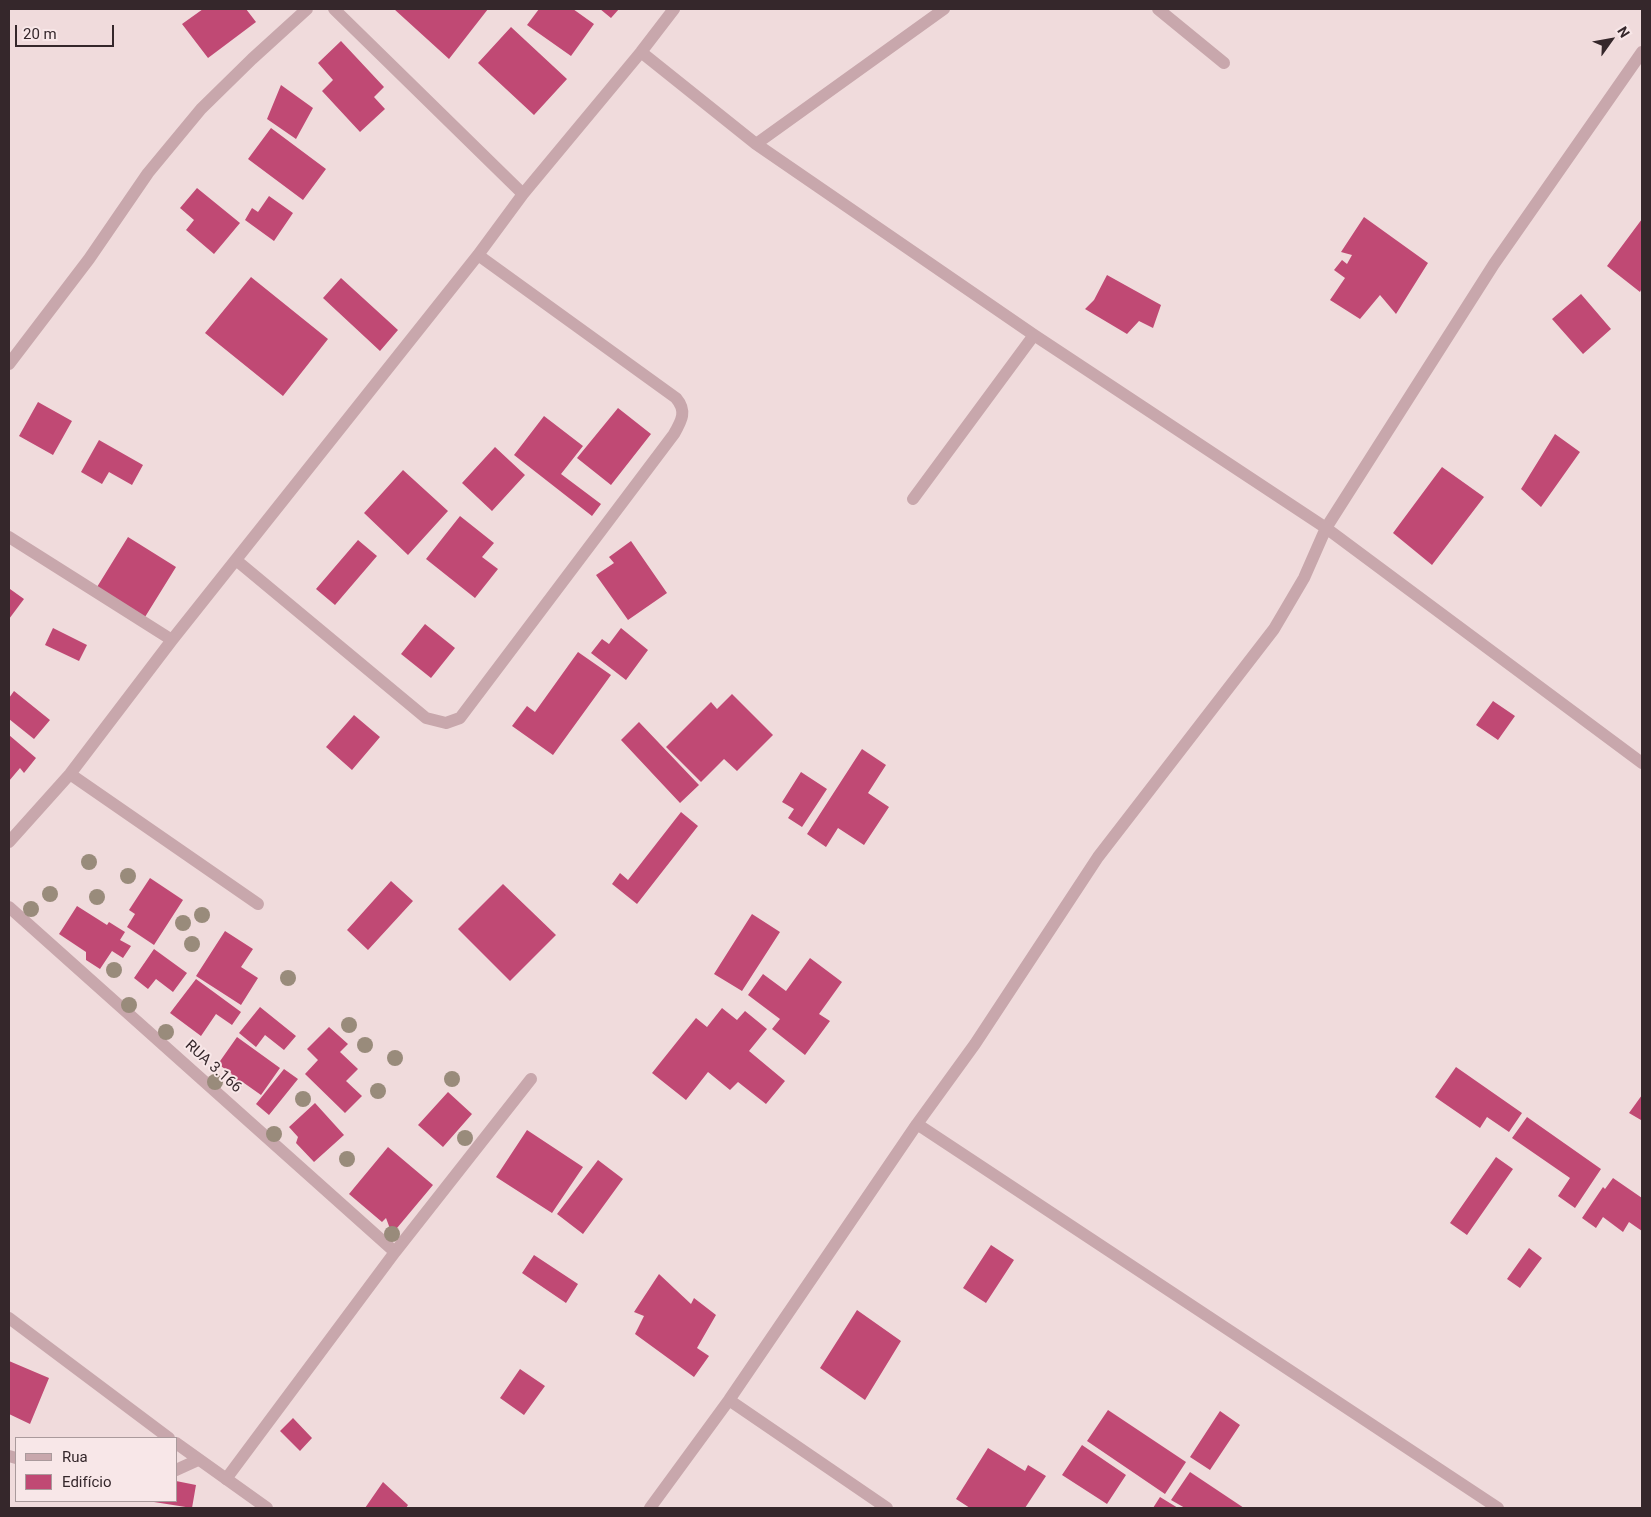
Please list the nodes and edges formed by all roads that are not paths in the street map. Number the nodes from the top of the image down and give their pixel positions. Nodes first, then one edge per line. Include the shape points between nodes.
1 (307, 9) edge
2 (334, 9) edge
3 (674, 9) edge
4 (944, 9) edge
5 (1158, 9) edge
6 (641, 52) junction
7 (1642, 52) edge
8 (1224, 63) dead end
9 (756, 144) junction
10 (523, 194) junction
11 (478, 255) junction
12 (1034, 335) junction
13 (9, 364) edge
14 (913, 499) dead end
15 (1326, 528) junction
16 (9, 537) edge
17 (236, 560) junction
18 (172, 640) junction
19 (1642, 762) edge
20 (70, 774) junction
21 (9, 842) edge
22 (258, 904) dead end
23 (9, 907) edge
24 (531, 1079) dead end
25 (917, 1124) junction
26 (395, 1252) junction
27 (9, 1318) edge
28 (729, 1400) junction
29 (168, 1437) edge
30 (178, 1445) edge
31 (198, 1460) junction
32 (178, 1469) edge
33 (226, 1479) junction
34 (266, 1508) edge
35 (650, 1508) edge
36 (887, 1508) edge
37 (1498, 1508) edge

1 - 13 street via 201,109 148,173 89,259
2 - 10 street
3 - 6 street
4 - 9 street
5 - 8 street
6 - 9 street
6 - 10 street
7 - 15 street via 1494,264
9 - 12 street
10 - 11 street
11 - 17 street
11 - 17 street via 676,398 683,413 682,422 674,434 478,696 460,718 446,724 426,718
12 - 14 street
12 - 15 street
15 - 19 street
15 - 25 street via 1304,578 1274,629 1098,857 975,1044
16 - 18 street
17 - 18 street
18 - 20 street
20 - 21 street
20 - 22 street
23 - 26 street, RUA 3.166
24 - 26 street
25 - 28 street
25 - 37 street
26 - 33 street
27 - 29 street
28 - 35 street
28 - 36 street
30 - 31 street
31 - 32 street
31 - 33 street
33 - 34 street

